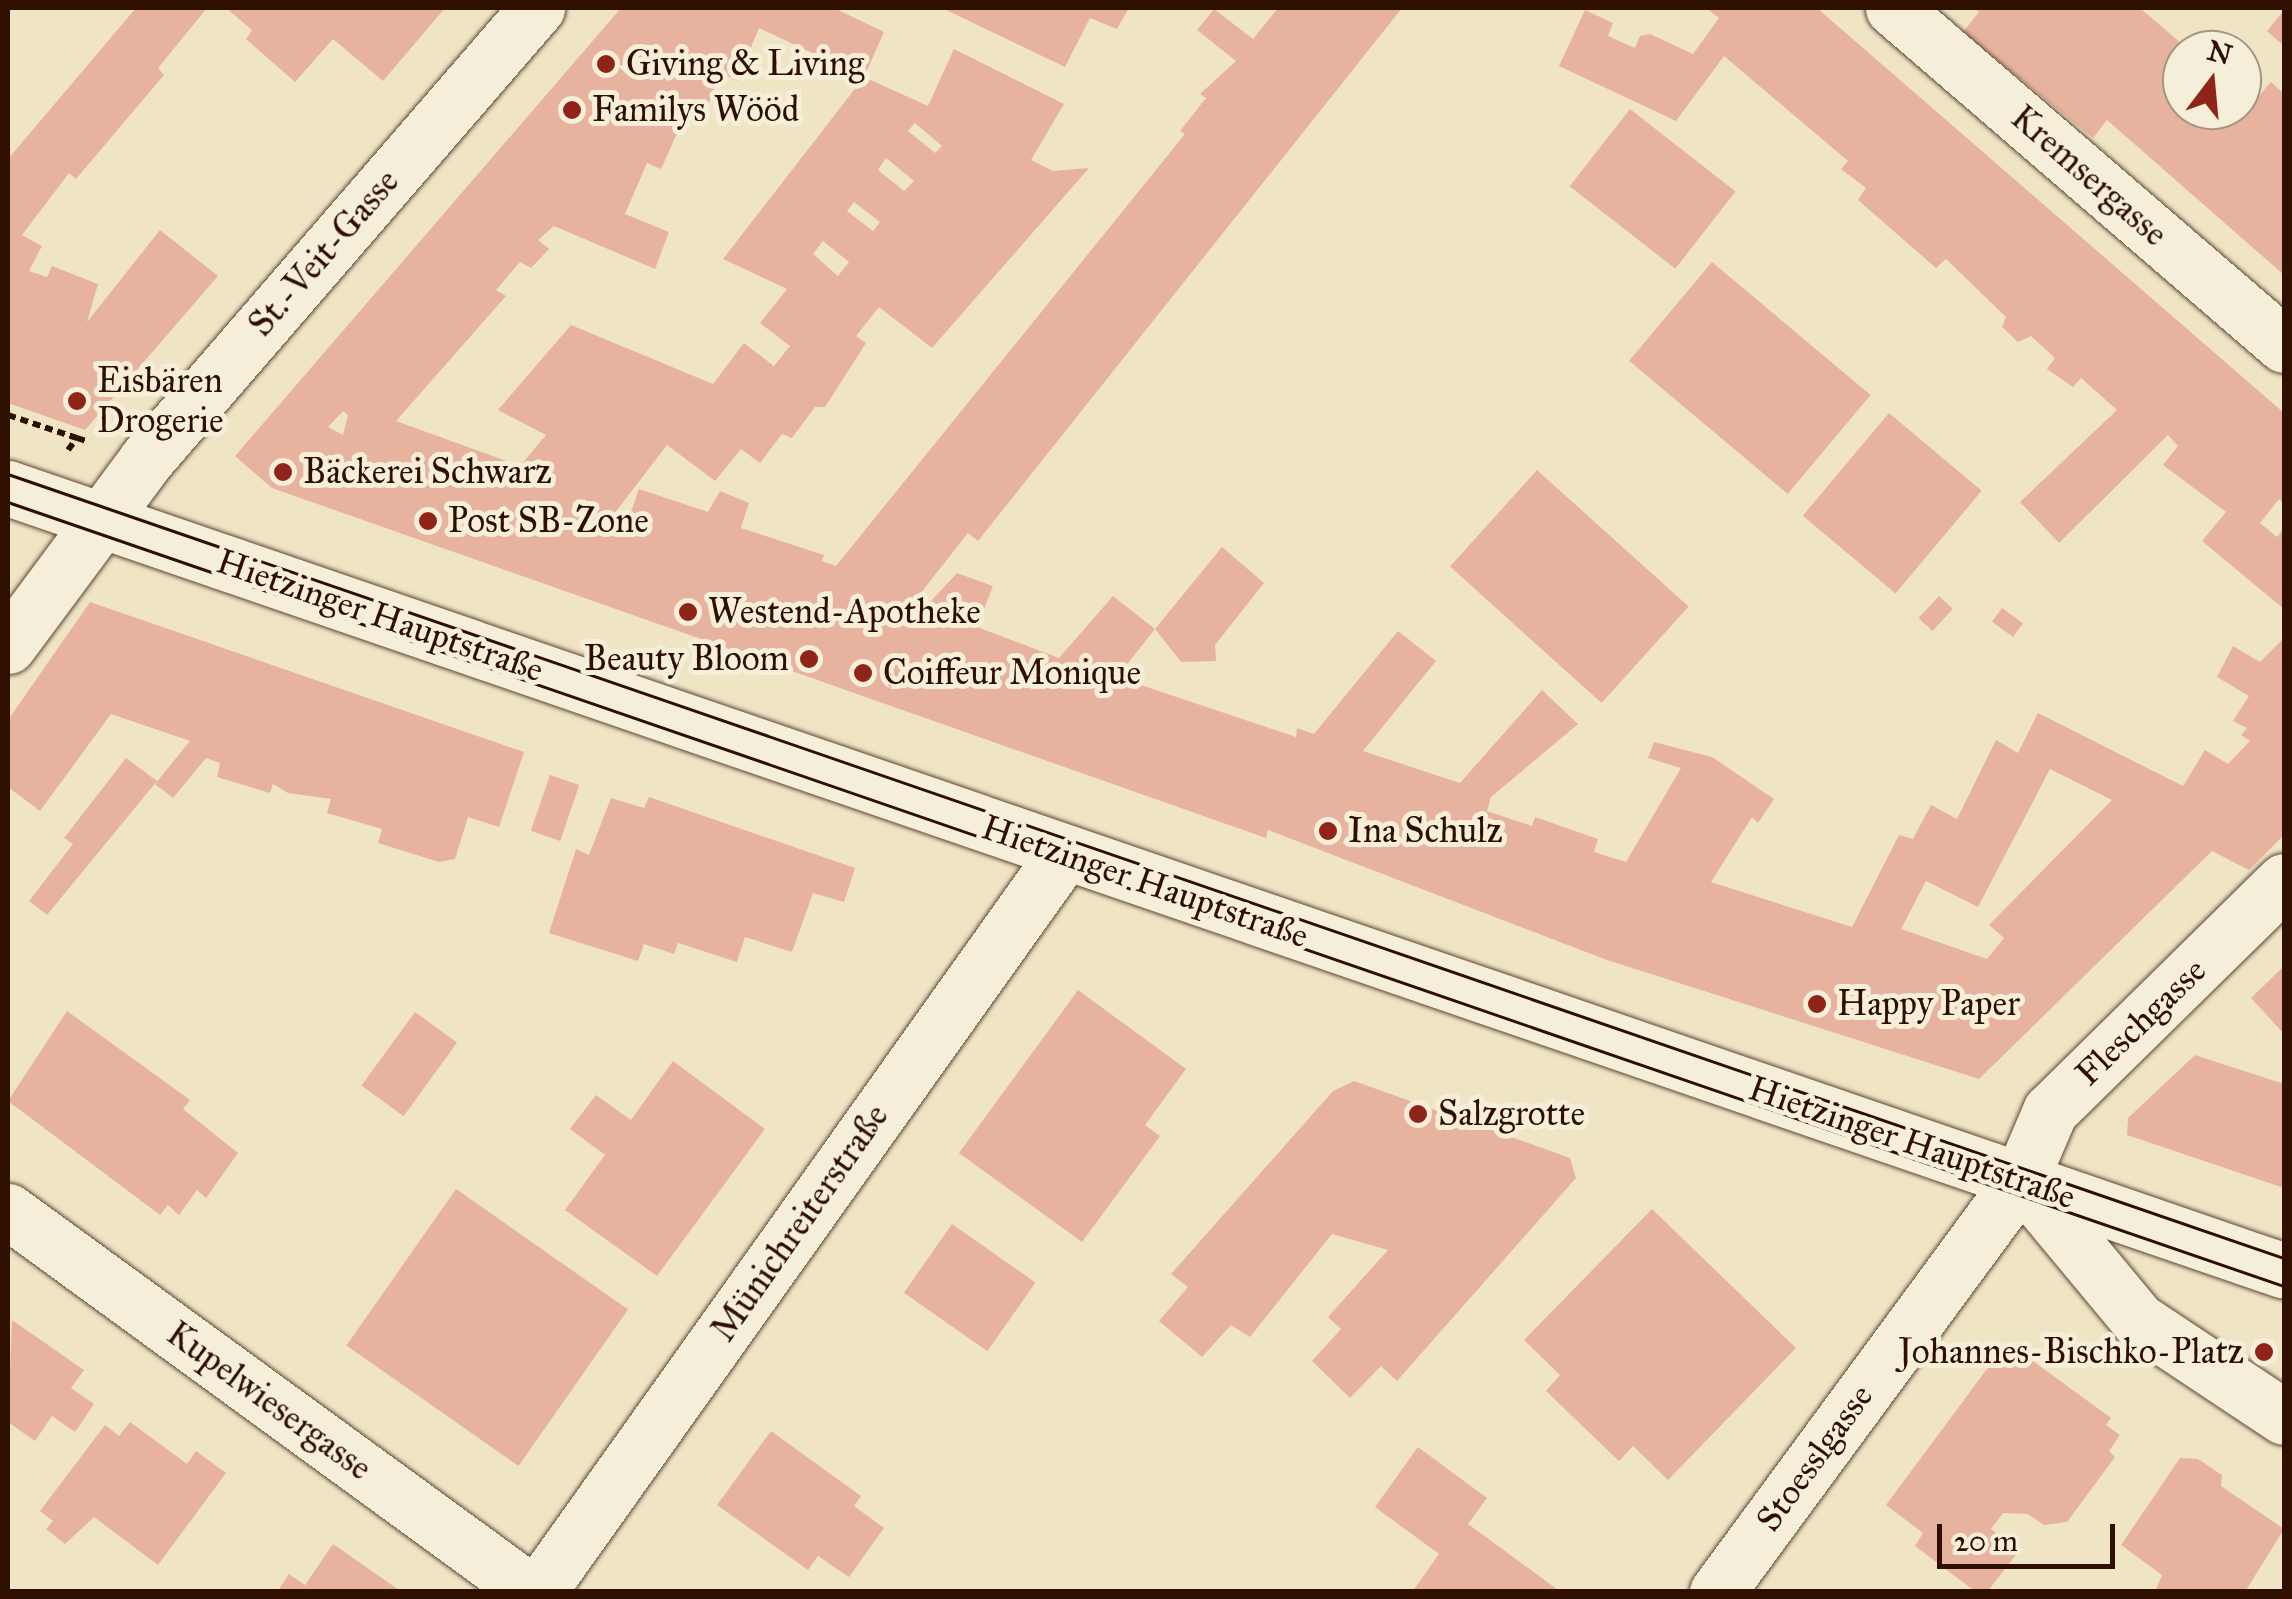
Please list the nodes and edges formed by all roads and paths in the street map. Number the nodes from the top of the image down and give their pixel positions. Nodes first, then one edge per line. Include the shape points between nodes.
1 (537, 8) edge
2 (1894, 8) edge
3 (2284, 345) edge
4 (8, 414) edge
5 (78, 438) dead end
6 (8, 488) edge
7 (98, 518) junction
8 (8, 646) edge
9 (1063, 854) junction
10 (2284, 880) edge
11 (2021, 1180) junction
12 (8, 1211) edge
13 (2284, 1270) edge
14 (2284, 1416) edge
15 (534, 1592) edge
16 (1717, 1592) edge

1 - 7 street, St.-Veit-Gasse
2 - 3 street, Kremsergasse
4 - 5 path
6 - 7 street, Hietzinger Hauptstraße
7 - 8 street, St.-Veit-Gasse
7 - 9 street, Hietzinger Hauptstraße
9 - 11 street, Hietzinger Hauptstraße
9 - 15 street, Münichreiterstraße
10 - 11 street, Fleschgasse via 2050,1111
11 - 13 street, Hietzinger Hauptstraße
11 - 14 street via 2138,1320
11 - 16 street, Stoesslgasse
12 - 15 street, Kupelwiesergasse

